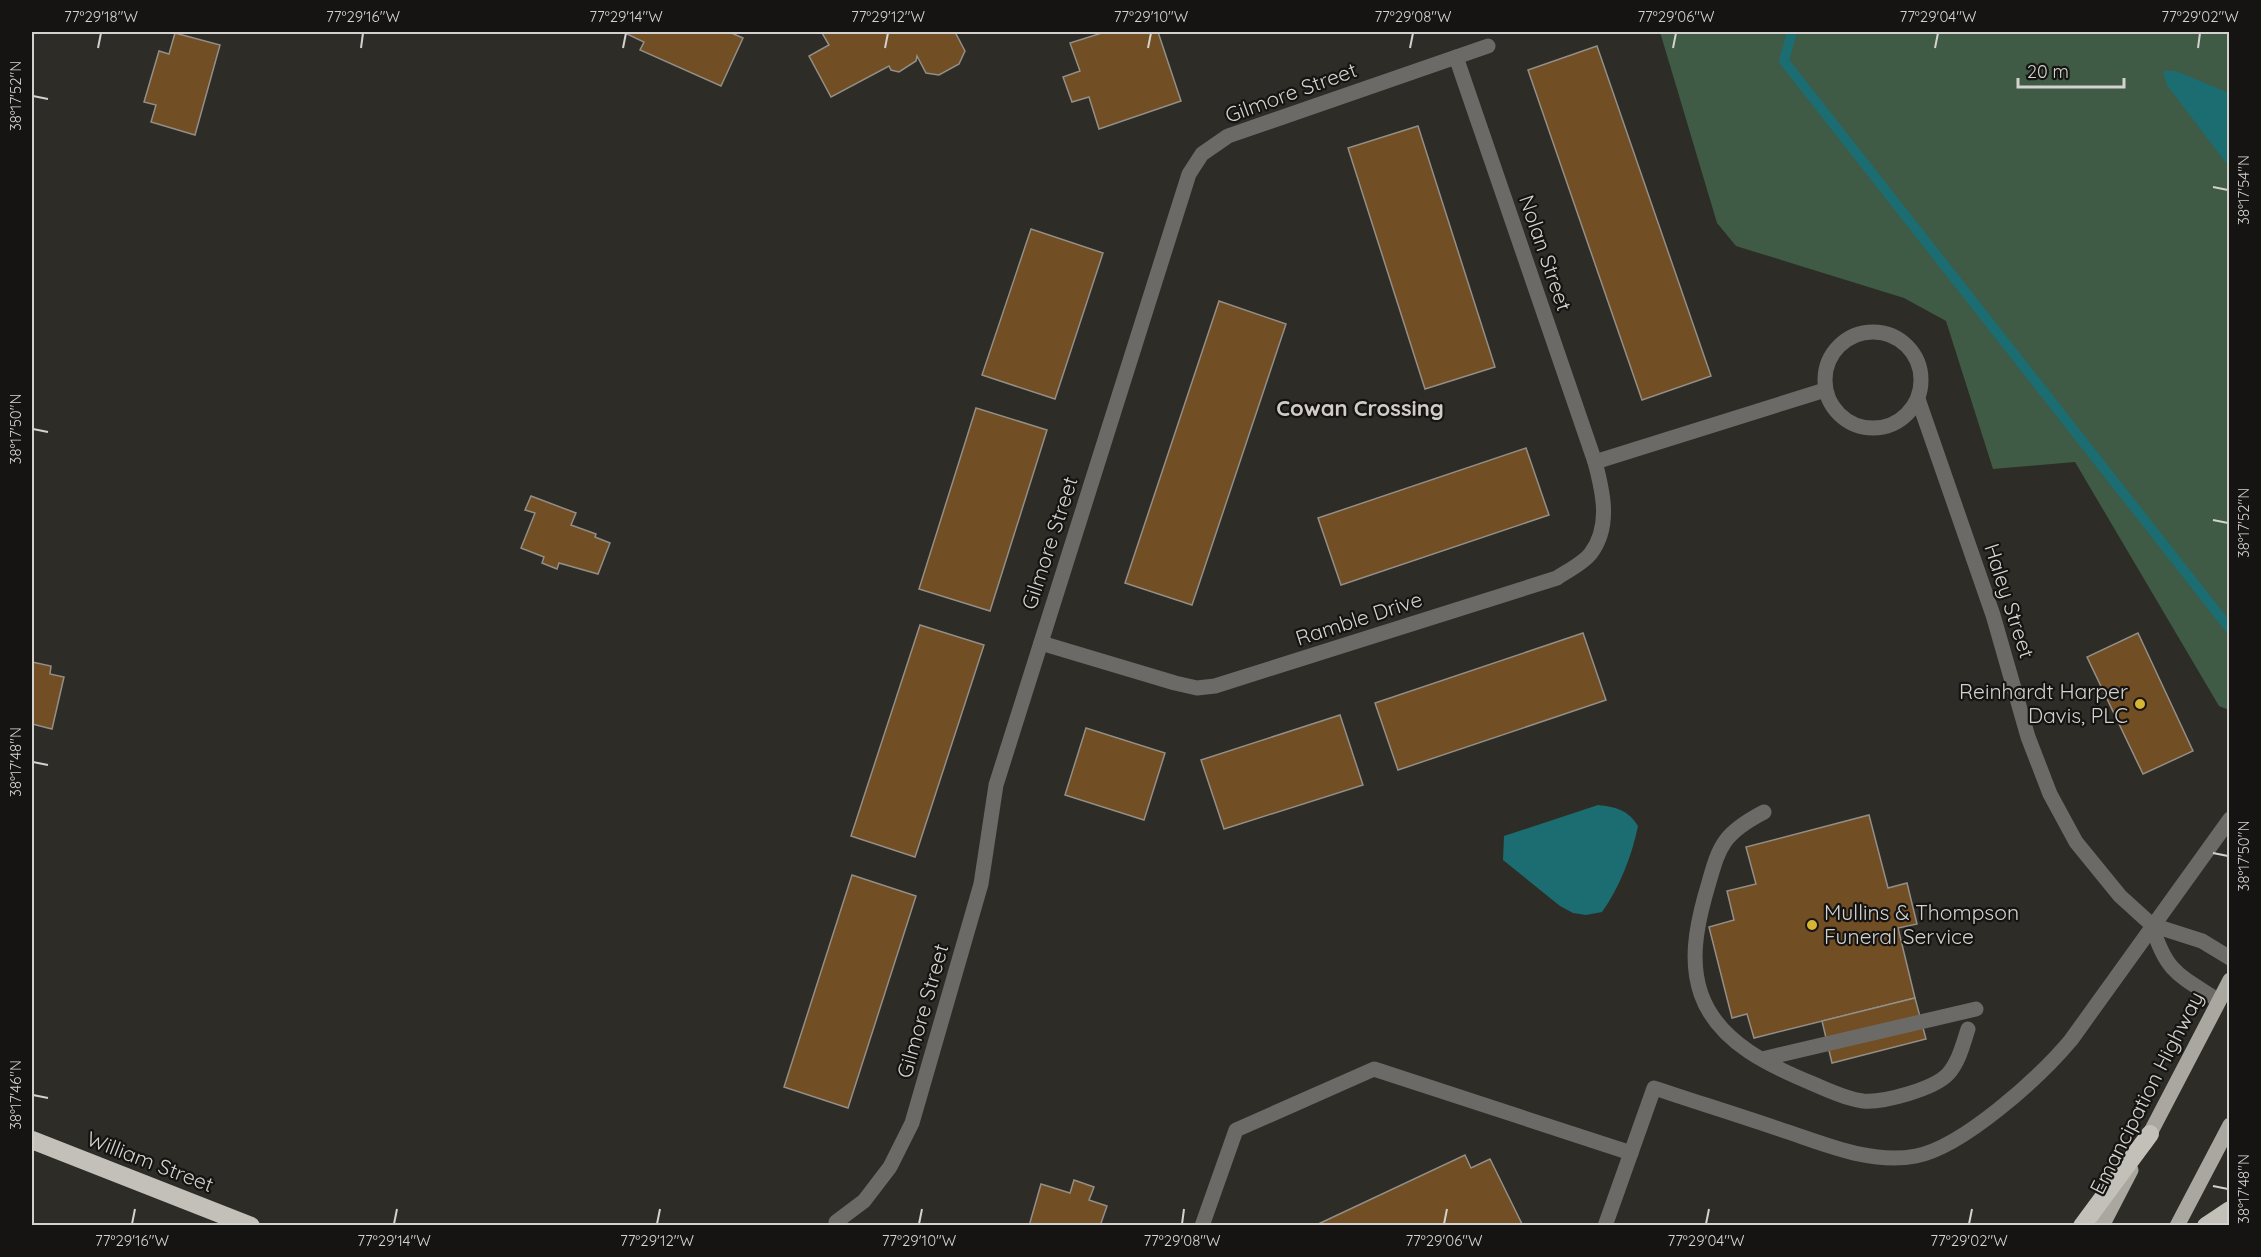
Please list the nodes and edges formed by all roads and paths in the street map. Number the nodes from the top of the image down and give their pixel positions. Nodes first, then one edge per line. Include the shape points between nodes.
1 (1488, 46) dead end
2 (1456, 57) junction
3 (1825, 390) junction
4 (1918, 399) junction
5 (1595, 462) junction
6 (1041, 644) junction
7 (1764, 812) dead end
8 (2229, 819) edge
9 (2152, 925) junction
10 (2229, 958) edge
11 (2229, 980) edge
12 (2219, 1001) junction
13 (1976, 1009) dead end
14 (1968, 1029) dead end
15 (1762, 1059) junction
16 (2229, 1125) edge
17 (2150, 1134) junction
18 (32, 1140) edge
19 (1631, 1153) junction
20 (2229, 1210) edge
21 (836, 1222) dead end
22 (251, 1226) edge
23 (1202, 1226) edge
24 (1605, 1226) edge
25 (2082, 1226) edge
26 (2102, 1226) edge
27 (2177, 1226) edge
28 (2206, 1226) edge

1 - 2 street, Gilmore Street
2 - 5 street, Nolan Street
2 - 6 street, Gilmore Street via 1228,136 1202,154 1189,174
3 - 4 street via 1840,416 1868,428 1898,422
3 - 4 street, Haley Street via 1824,374 1836,347 1855,335 1877,331 1905,343 1915,355 1921,369
3 - 5 street
4 - 9 street, Haley Street via 2050,794 2092,865
5 - 6 street, Ramble Drive via 1602,491 1603,529 1590,554 1557,578 1215,686 1197,688 1175,683
6 - 21 street, Gilmore Street via 996,785 981,884 912,1123 890,1167 864,1201
7 - 15 street via 1738,826 1718,852 1697,925 1695,956 1702,997 1713,1016 1727,1034
8 - 9 street
9 - 10 street, Haley Street via 2202,941
9 - 12 street, Haley Street via 2160,954 2168,964
9 - 19 street via 2054,1060 1968,1134 1934,1152 1914,1157 1865,1156 1654,1088
11 - 12 main road, Emancipation Highway
12 - 17 main road, Emancipation Highway
13 - 15 street
14 - 15 street via 1959,1056 1939,1082 1874,1101 1835,1093
16 - 27 main road
17 - 25 highway
17 - 26 main road, Emancipation Highway
18 - 22 highway, William Street
19 - 23 street via 1374,1069 1236,1130
19 - 24 street
20 - 28 highway

